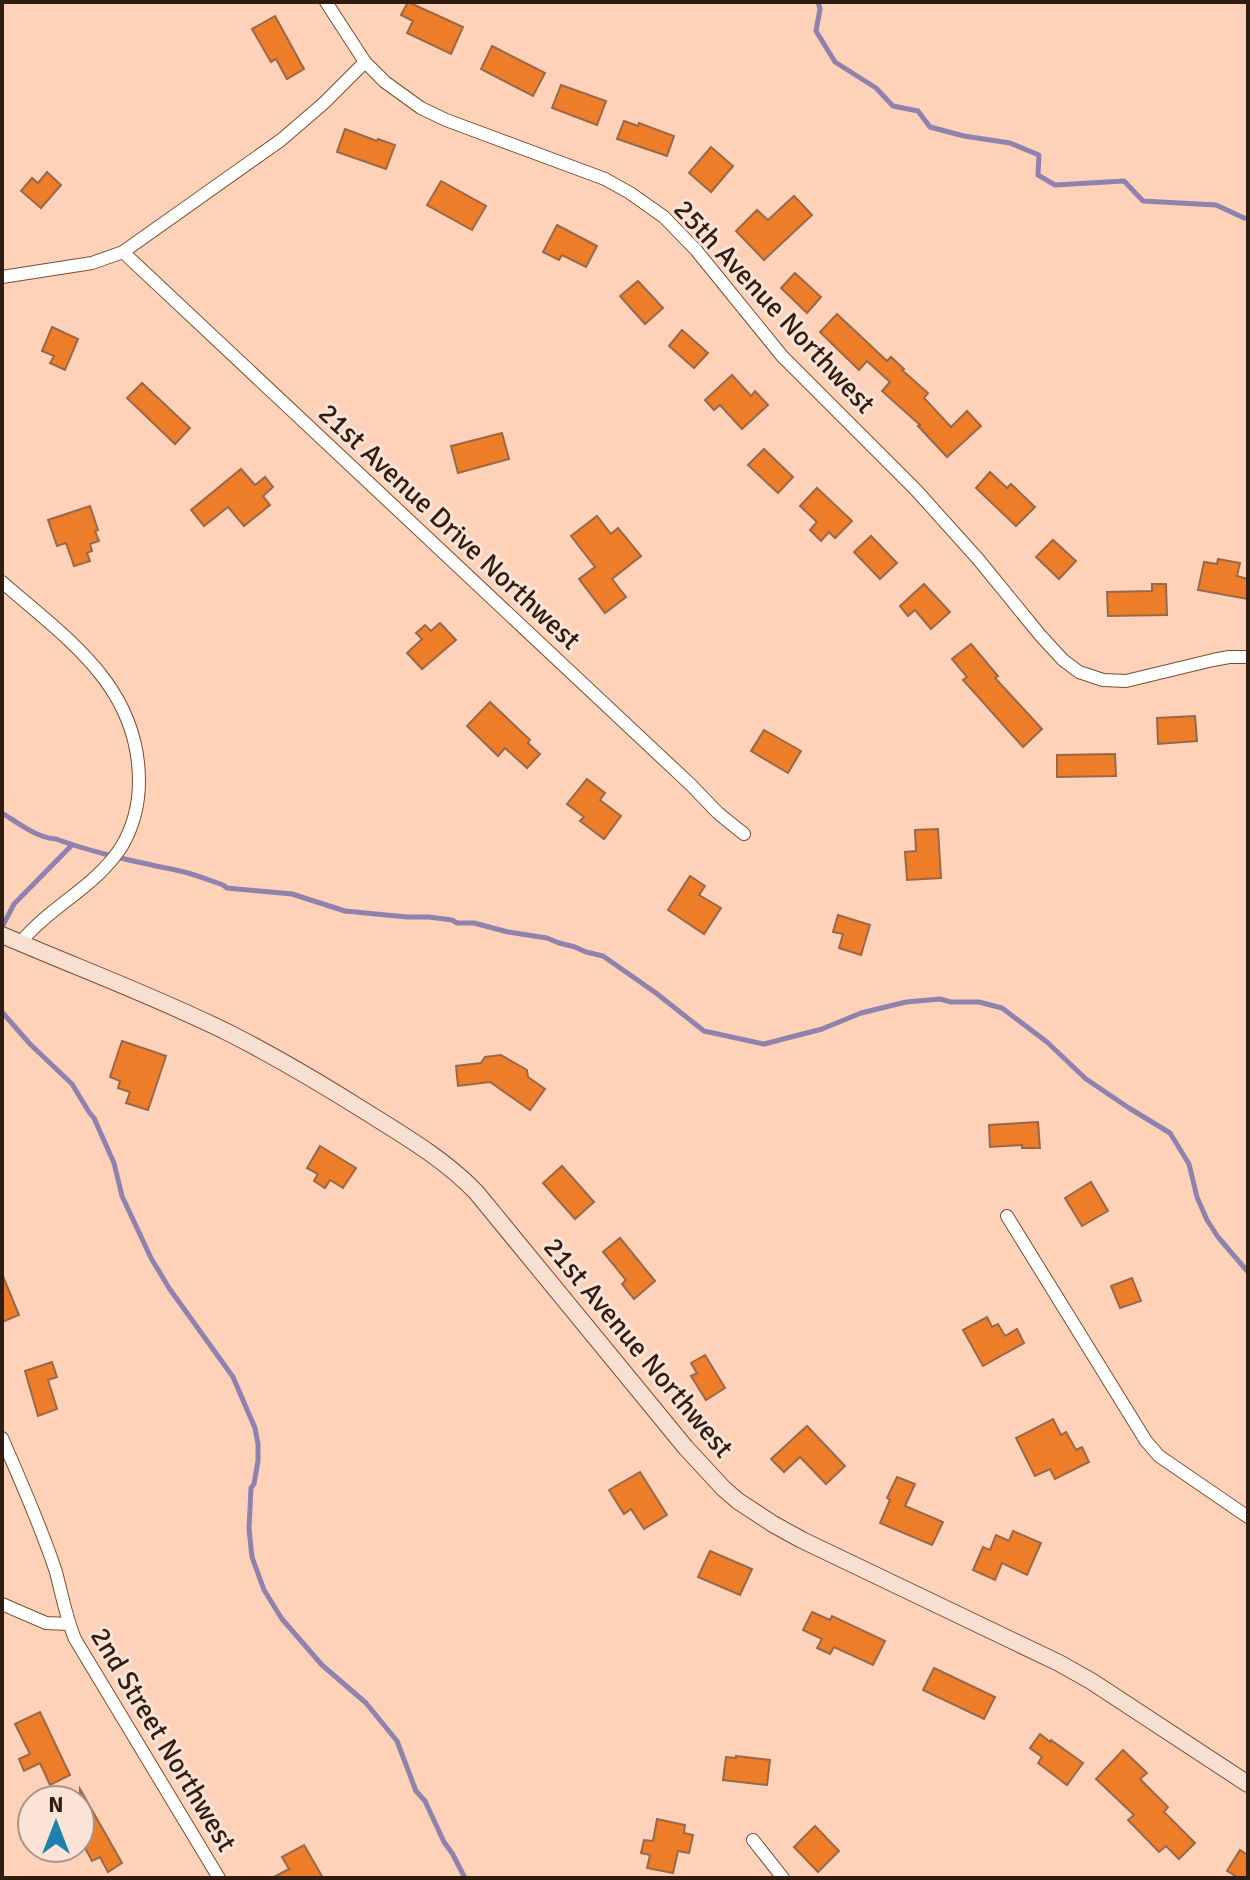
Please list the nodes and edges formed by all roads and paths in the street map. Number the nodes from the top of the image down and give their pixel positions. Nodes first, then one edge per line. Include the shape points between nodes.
1 (326, 2) edge
2 (365, 62) junction
3 (123, 252) junction
4 (2, 277) edge
5 (2, 582) edge
6 (1248, 657) edge
7 (744, 834) dead end
8 (2, 935) edge
9 (20, 943) junction
10 (1007, 1216) dead end
11 (2, 1438) edge
12 (1248, 1517) edge
13 (2, 1604) edge
14 (69, 1624) junction
15 (1248, 1784) edge
16 (753, 1840) dead end
17 (219, 1878) edge
18 (783, 1878) edge

1 - 2 street, 25th Avenue Northwest
2 - 3 street via 281,140
2 - 6 street, 25th Avenue Northwest via 421,108 605,179 664,217 782,356 916,490 1040,635 1079,672 1126,681
3 - 4 street via 92,263
3 - 7 street, 21st Avenue Drive Northwest
5 - 9 street via 68,639 110,687 134,736 139,763 139,797 122,846 99,875 42,918
8 - 9 street, 21st Avenue Northwest
9 - 15 street, 21st Avenue Northwest via 231,1034 427,1150 476,1192 686,1448 738,1501 802,1540 1059,1663
10 - 12 street via 1146,1441 1159,1456
11 - 14 street, 2nd Street Northwest via 56,1573
13 - 14 street via 46,1623
14 - 17 street, 2nd Street Northwest
16 - 18 street

